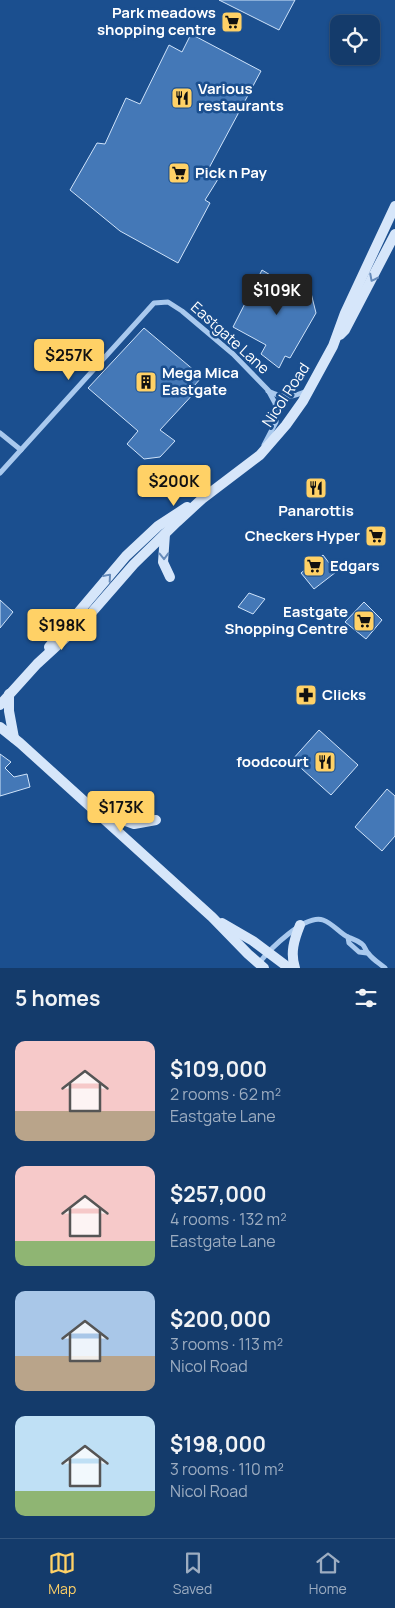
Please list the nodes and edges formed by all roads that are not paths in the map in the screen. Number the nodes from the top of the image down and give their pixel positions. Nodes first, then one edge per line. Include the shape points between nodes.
1 (395, 206) edge
2 (395, 234) edge
3 (337, 337) junction
4 (268, 390) junction
5 (310, 390) junction
6 (0, 433) edge
7 (20, 450) junction
8 (260, 455) junction
9 (0, 473) edge
10 (202, 499) junction
11 (165, 534) junction
12 (170, 577) dead end
13 (37, 664) junction
14 (4, 694) edge
15 (0, 704) edge
16 (0, 727) edge
17 (0, 737) edge
18 (17, 741) junction
19 (91, 808) junction
20 (156, 820) dead end
21 (212, 917) junction
22 (300, 925) junction
23 (268, 952) junction
24 (260, 967) edge
25 (289, 968) edge
26 (295, 968) edge
27 (385, 968) edge

1 - 3 main road, Nicol Road
2 -> 3 main road, Nicol Road via 345,330
3 - 5 main road, Nicol Road
4 - 5 street via 284,398
4 - 7 street, Eastgate Lane via 233,354 182,311 168,302 154,303
4 - 8 street, Eastgate Lane via 277,414
5 - 8 main road, Nicol Road via 291,419
6 - 7 street
7 - 9 street, Eastgate Lane
8 - 10 main road, Nicol Road
10 - 11 main road, Nicol Road
13 -> 10 main road, Nicol Road via 126,556 158,526
11 -> 12 main road via 163,562
11 - 13 main road, Nicol Road via 86,619
13 - 14 main road, Nicol Road
14 - 15 main road, Nicol Road
14 - 18 main road
16 - 18 main road
17 - 18 main road
18 - 19 main road
19 - 20 main road via 134,824
19 - 21 main road
21 - 23 main road
21 - 24 main road
22 - 23 street
22 - 26 main road via 293,946
22 - 27 street via 320,919 332,924 359,952 367,953
23 - 24 street
23 - 25 main road

